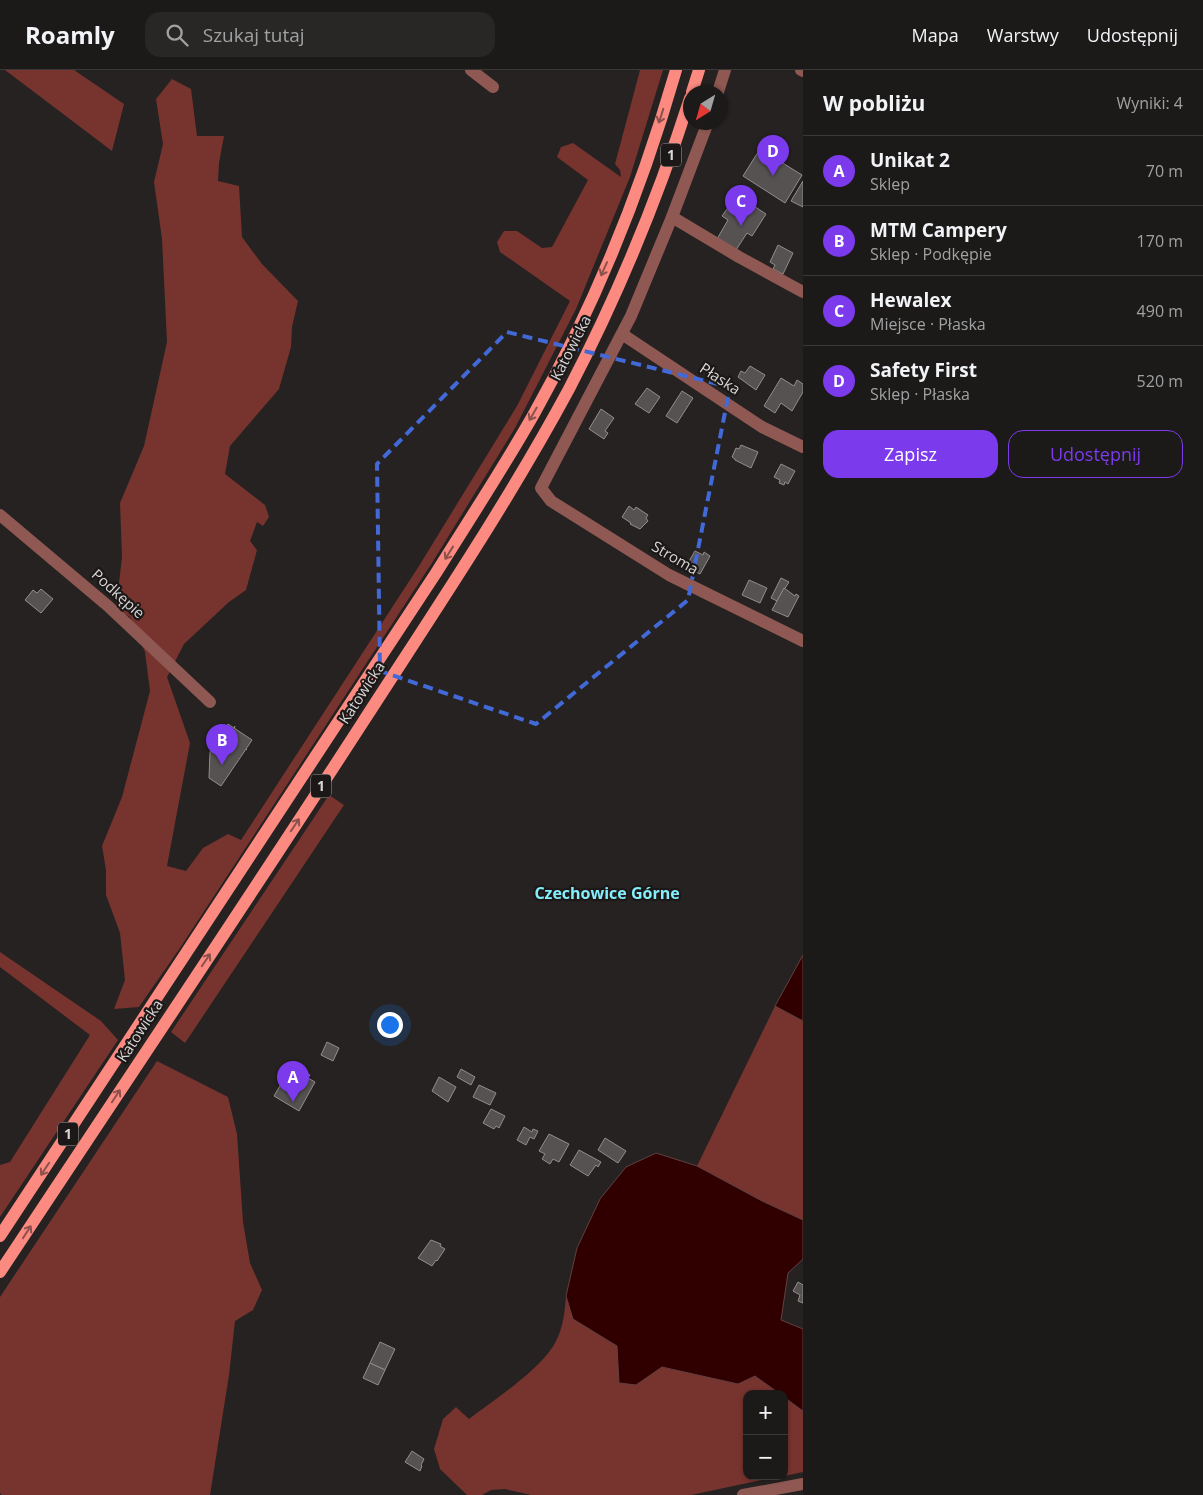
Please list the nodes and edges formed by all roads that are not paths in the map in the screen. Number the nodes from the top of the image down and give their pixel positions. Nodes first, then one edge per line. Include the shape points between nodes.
1 (471, 70) edge
2 (676, 70) edge
3 (699, 70) edge
4 (725, 70) edge
5 (694, 85) edge
6 (720, 85) edge
7 (493, 87) dead end
8 (683, 120) edge
9 (705, 130) edge
10 (672, 217) junction
11 (803, 292) edge
12 (622, 334) junction
13 (803, 447) edge
14 (0, 515) edge
15 (803, 641) edge
16 (210, 702) dead end
17 (0, 1236) edge
18 (0, 1272) edge
19 (803, 1484) edge
20 (743, 1495) edge

1 - 7 street
2 -> 17 main road, Katowicka / 1 via 648,158 611,254 572,341 535,412 436,574
3 - 5 main road
4 - 6 street
18 -> 8 main road, Katowicka / 1 via 326,779 516,481 570,386 619,286 650,213
9 - 10 street
10 - 11 street
10 - 12 street
12 - 13 street, Płaska via 762,427
12 - 15 street, Stroma via 541,488 551,502 669,575
14 - 16 street, Podkępie via 108,606
19 - 20 street

